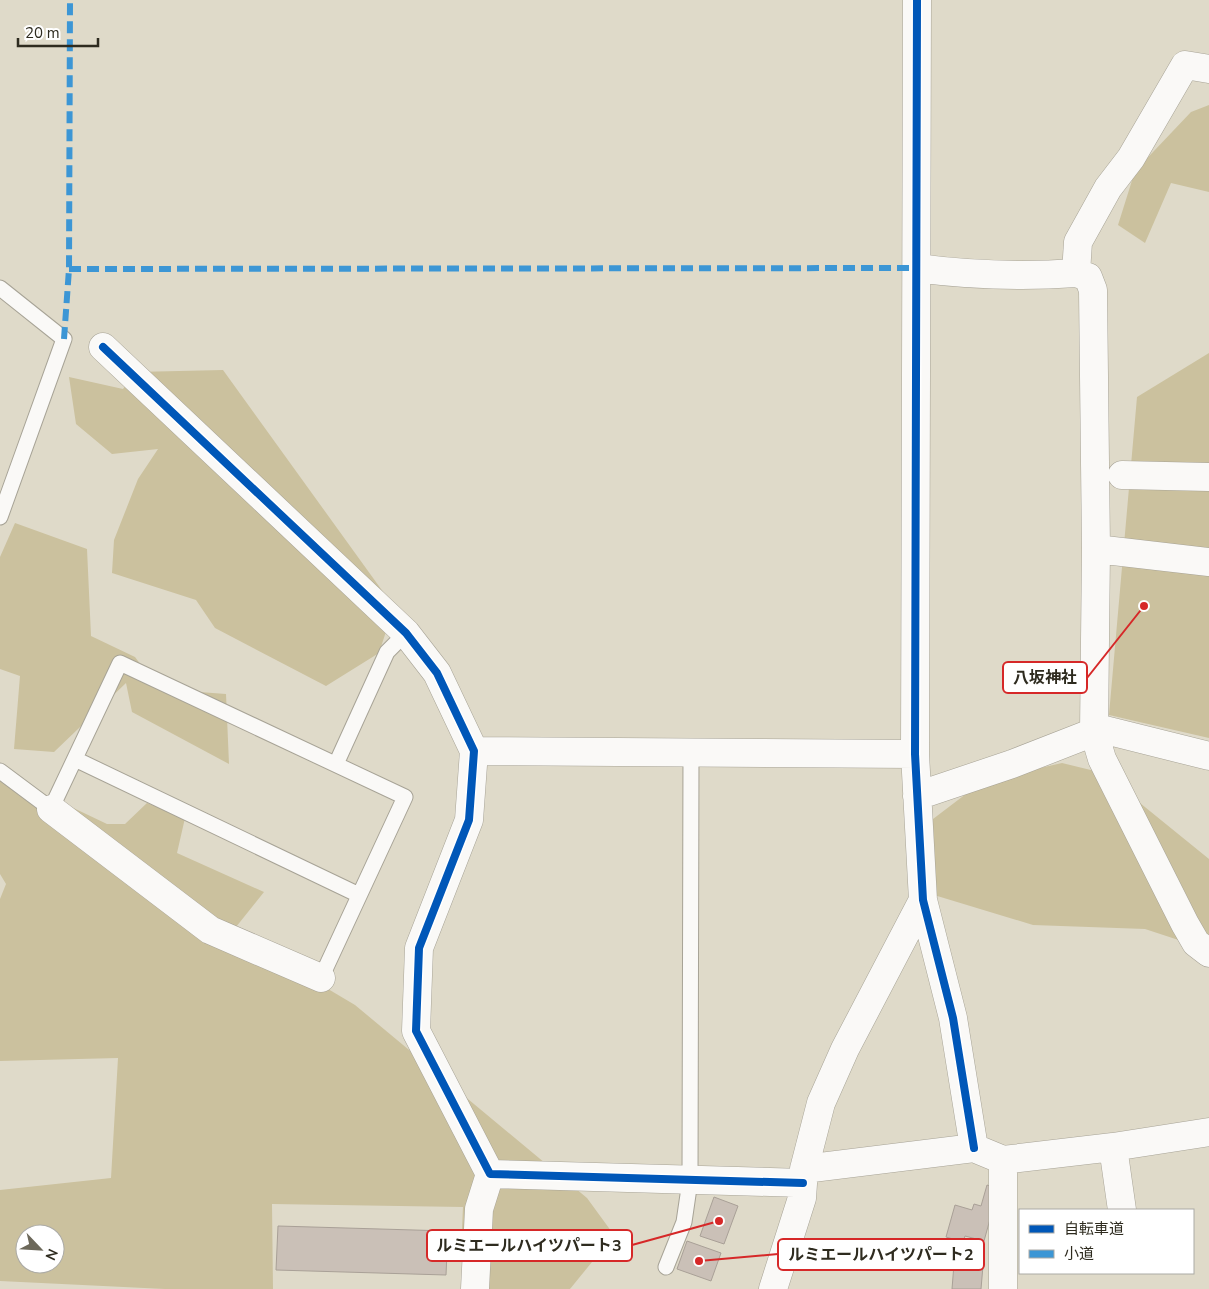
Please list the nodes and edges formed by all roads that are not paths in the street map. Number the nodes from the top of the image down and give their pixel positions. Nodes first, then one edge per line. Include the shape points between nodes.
1 (918, 0) edge
2 (1209, 69) edge
3 (916, 268) junction
4 (1076, 273) junction
5 (0, 288) edge
6 (103, 347) dead end
7 (1122, 475) dead end
8 (1209, 477) edge
9 (0, 517) edge
10 (1096, 549) junction
11 (1209, 562) edge
12 (406, 633) junction
13 (1094, 732) junction
14 (474, 751) junction
15 (691, 752) junction
16 (915, 754) junction
17 (1209, 756) edge
18 (75, 759) junction
19 (336, 764) junction
20 (0, 771) edge
21 (917, 796) junction
22 (51, 809) junction
23 (359, 895) junction
24 (922, 900) junction
25 (1209, 954) edge
26 (321, 978) joint
27 (1209, 1132) edge
28 (1113, 1147) junction
29 (974, 1148) junction
30 (1003, 1160) junction
31 (490, 1174) junction
32 (803, 1176) junction
33 (690, 1182) junction
34 (1122, 1209) edge
35 (666, 1267) dead end
36 (475, 1289) edge
37 (773, 1289) edge
38 (1003, 1289) edge

1 - 3 street
2 - 4 street via 1185,66 1078,242
3 - 4 street via 1026,277
3 - 16 street
4 - 10 street via 1088,277 1093,290
5 - 9 lane via 64,339
6 - 12 street
7 - 8 street
10 - 11 street
10 - 13 street
12 - 14 street via 437,673
12 - 19 lane via 387,652
13 - 17 street via 1105,730
13 - 21 street
13 - 25 street via 1102,759 1185,924 1196,943
14 - 15 street
14 - 31 street via 469,820 419,948 416,1031
15 - 16 street
15 - 33 lane
16 - 21 street
18 - 19 lane via 120,663
18 - 22 lane
18 - 23 lane
19 - 23 lane via 405,797
20 - 22 lane
21 - 24 street
22 - 26 street via 210,930
23 - 26 lane
24 - 29 street via 953,1018
24 - 32 street via 821,1102
27 - 28 street
28 - 30 street
28 - 34 street
29 - 30 street
29 - 32 street
30 - 38 street
31 - 33 street
31 - 36 street via 479,1208
32 - 33 street
32 - 37 street via 802,1198
33 - 35 lane via 684,1222

